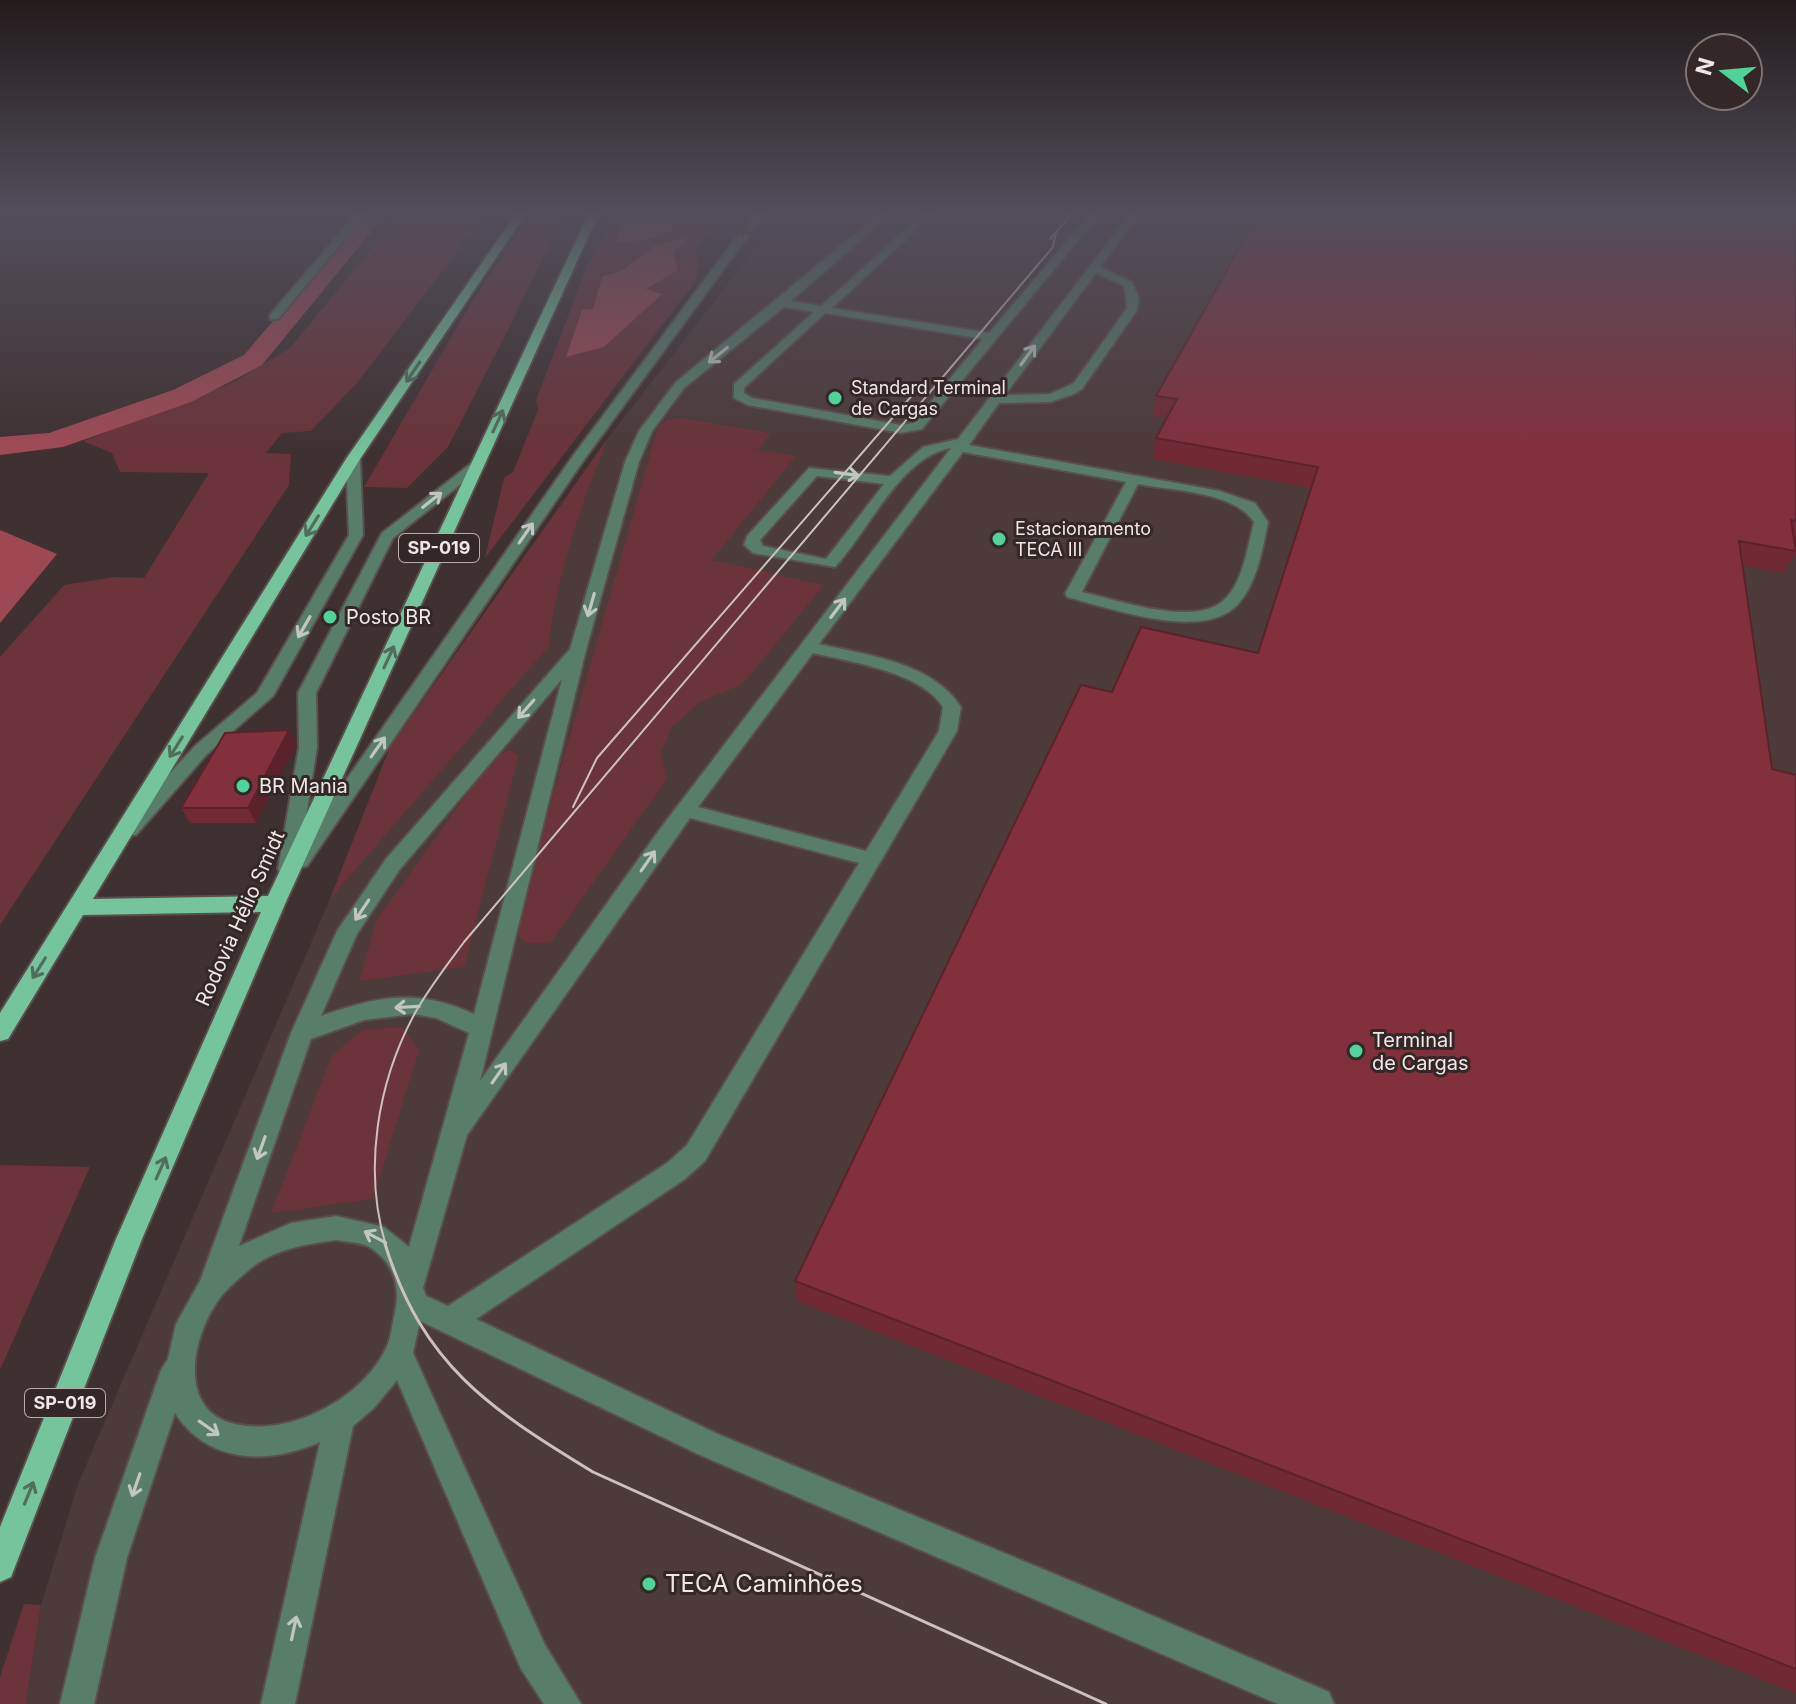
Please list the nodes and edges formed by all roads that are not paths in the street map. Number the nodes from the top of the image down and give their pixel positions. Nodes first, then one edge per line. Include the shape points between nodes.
1 (293, 295) edge
2 (466, 295) edge
3 (556, 295) edge
4 (700, 295) edge
5 (792, 295) edge
6 (842, 295) edge
7 (1027, 295) edge
8 (1073, 295) edge
9 (1136, 295) edge
10 (786, 300) junction
11 (829, 307) junction
12 (274, 317) dead end
13 (994, 334) junction
14 (997, 399) junction
15 (962, 445) junction
16 (353, 459) junction
17 (478, 465) junction
18 (1134, 479) junction
19 (895, 481) junction
20 (837, 556) junction
21 (868, 568) junction
22 (809, 647) junction
23 (578, 650) junction
24 (686, 810) junction
25 (115, 846) junction
26 (871, 859) junction
27 (281, 892) junction
28 (77, 907) junction
29 (481, 1028) junction
30 (0, 1032) edge
31 (302, 1033) junction
32 (454, 1137) junction
33 (211, 1288) junction
34 (413, 1293) junction
35 (448, 1322) junction
36 (399, 1353) junction
37 (179, 1358) junction
38 (340, 1417) junction
39 (0, 1566) edge
40 (77, 1704) edge
41 (278, 1704) edge
42 (564, 1704) edge
43 (1317, 1704) edge

1 - 12 street
2 -> 16 main road
17 -> 3 main road, Rodovia Hélio Smidt / SP-019
27 -> 4 street via 569,472
5 - 10 street
6 - 11 street
7 - 13 street
14 -> 8 street
9 - 14 street via 1133,308 1069,393
10 - 11 street
10 -> 23 street via 680,385 646,431 632,462
11 - 13 street
11 - 13 street via 738,387 738,395 910,429
14 - 15 street
15 - 18 street
15 - 19 street via 929,449
15 - 21 street
16 -> 25 main road
16 -> 25 street via 356,535 264,696 201,750
27 -> 17 main road, Rodovia Hélio Smidt / SP-019
27 -> 17 street via 308,747 307,693 387,536
18 - 18 street via 1073,594 1187,618 1222,612 1239,591 1259,531 1257,514 1237,500
19 - 20 street
20 -> 19 street via 823,564 758,550 751,542 814,471
20 - 21 street
22 -> 21 street
22 - 24 street
22 - 26 street via 921,679 943,692 952,705 948,731
23 - 29 street
23 -> 31 street via 393,864 348,931
24 - 26 street
32 -> 24 street
25 - 28 main road
26 - 35 street via 696,1153
27 - 28 main road
39 -> 27 main road, Rodovia Hélio Smidt / SP-019 via 129,1239
28 -> 30 main road
29 -> 31 street via 425,1006 343,1017
29 - 32 street
31 -> 33 street
32 - 34 street
34 -> 33 street via 400,1255 378,1236 348,1226 313,1227 277,1238 241,1259
33 - 37 street via 190,1322
34 - 35 street
34 - 36 street via 410,1328
35 - 43 street via 710,1445
36 - 38 street via 375,1387
36 - 42 street via 533,1657
37 -> 38 street via 181,1392 197,1420 223,1438 260,1444 301,1437
37 -> 40 street via 111,1558
41 -> 38 street

